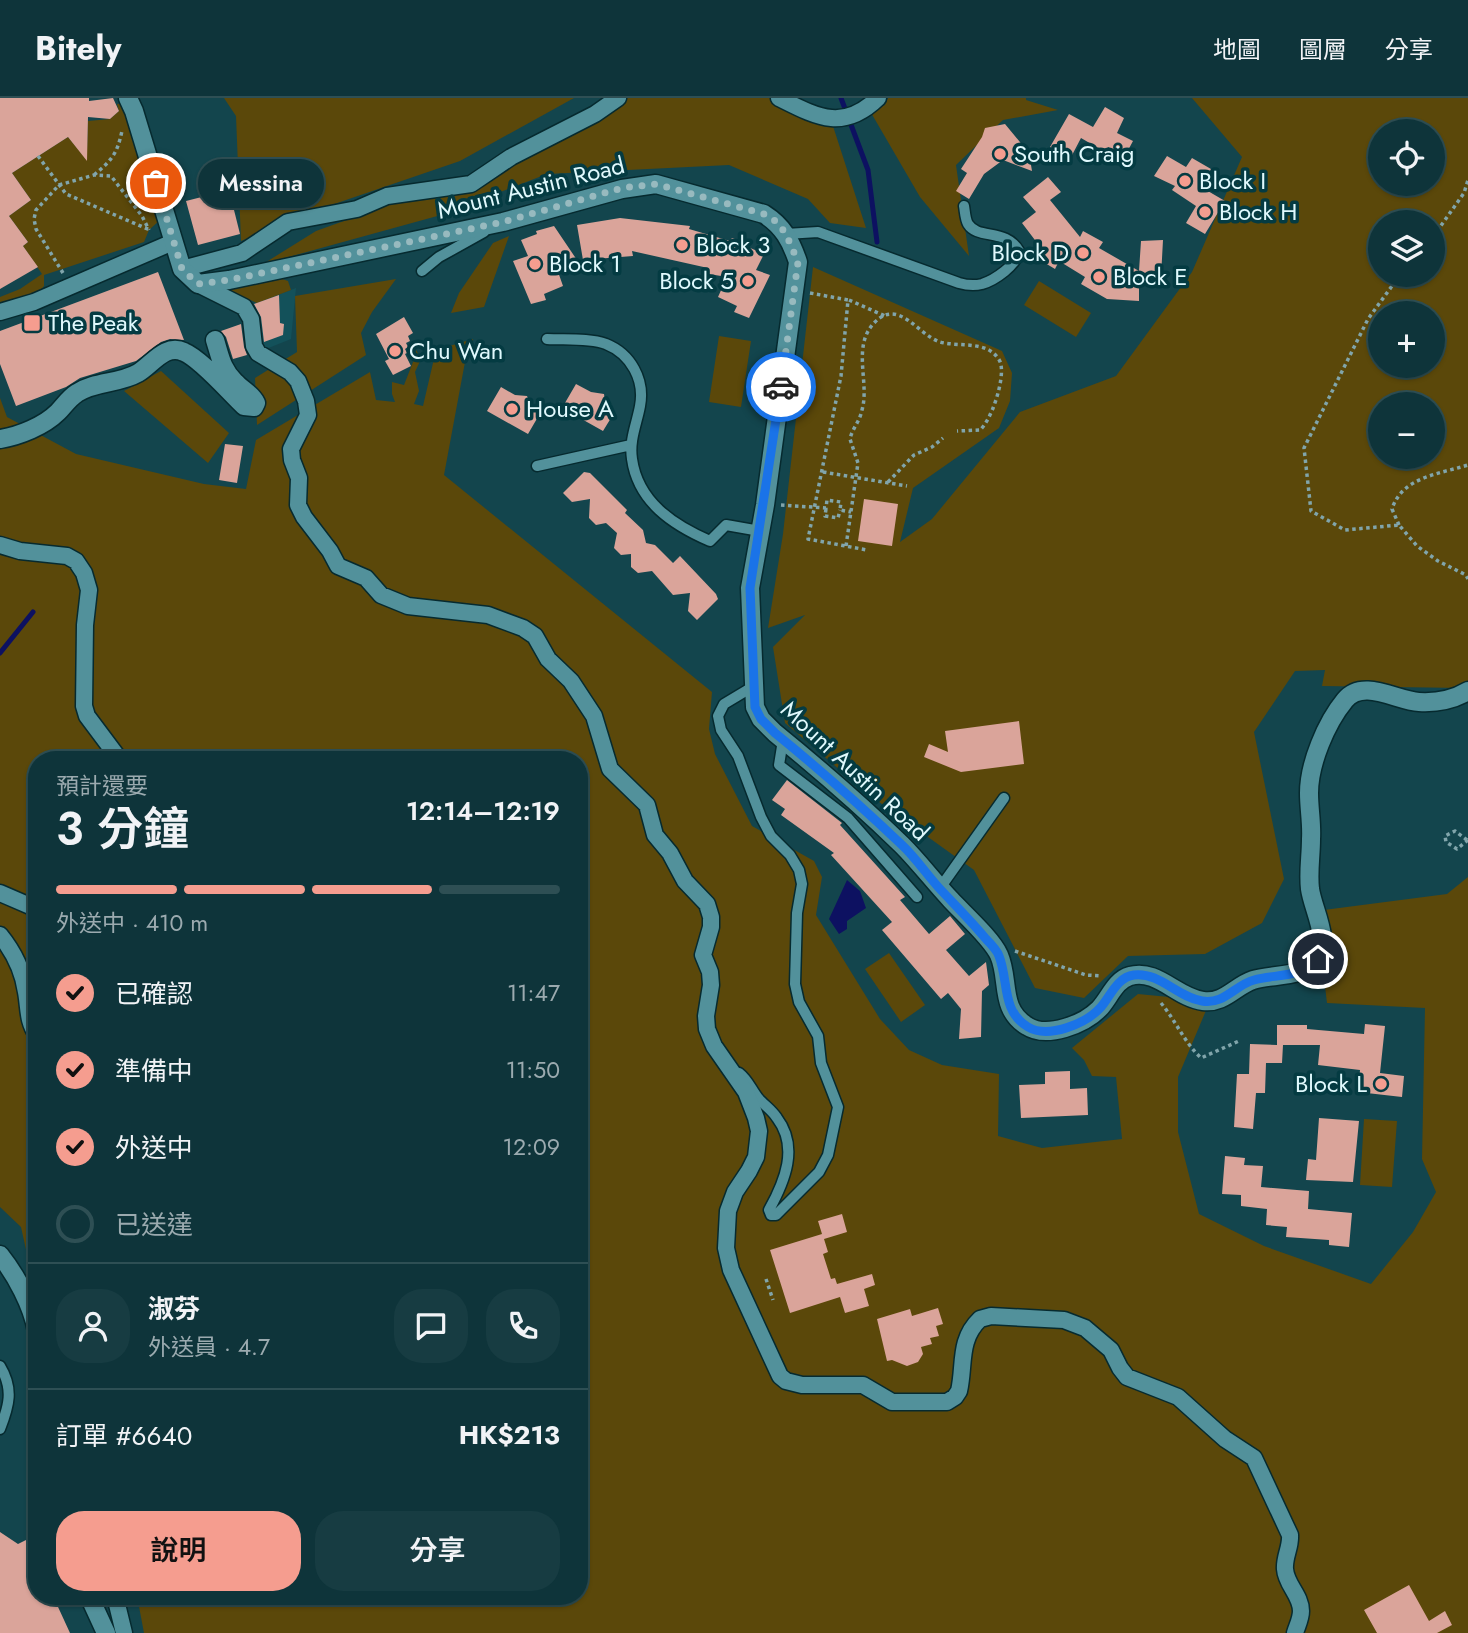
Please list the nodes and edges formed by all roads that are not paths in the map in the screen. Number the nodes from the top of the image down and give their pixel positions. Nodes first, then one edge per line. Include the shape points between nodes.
1 (618, 98) edge
2 (779, 98) edge
3 (873, 102) edge
4 (131, 108) edge
5 (964, 206) dead end
6 (503, 222) junction
7 (786, 234) junction
8 (173, 242) junction
9 (182, 269) junction
10 (422, 271) dead end
11 (198, 284) junction
12 (0, 312) edge
13 (547, 339) dead end
14 (215, 340) dead end
15 (0, 439) edge
16 (631, 445) junction
17 (537, 466) dead end
18 (760, 531) junction
19 (0, 545) edge
20 (754, 686) junction
21 (1468, 691) edge
22 (1468, 701) edge
23 (1438, 702) junction
24 (783, 740) junction
25 (113, 751) edge
26 (1004, 798) dead end
27 (940, 888) junction
28 (0, 893) edge
29 (917, 897) dead end
30 (28, 905) edge
31 (0, 935) edge
32 (28, 1011) edge
33 (736, 1075) junction
34 (0, 1255) edge
35 (28, 1305) edge
36 (0, 1366) edge
37 (0, 1429) edge
38 (93, 1605) edge
39 (117, 1605) edge
40 (106, 1633) edge
41 (124, 1633) edge
42 (1295, 1633) edge

1 - 9 street via 471,184 387,196 358,209 288,222 242,253
2 - 3 street via 838,120 861,113
4 - 8 street
5 - 7 lane via 971,227 1007,238 1018,251 1002,272 977,285 959,283 818,232
6 - 7 street, Mount Austin Road via 622,188 656,184 764,214
6 - 10 lane
6 - 11 street, Mount Austin Road
7 - 18 street, Mount Austin Road via 798,262
8 - 9 street
8 - 12 street
9 - 11 street
11 - 33 street via 244,307 258,354 298,381 307,410 291,449 299,478 299,507 340,568 366,578 381,595 411,607 484,614 523,628 573,683 596,720 610,769 647,805 654,835 710,911 711,927 703,952 711,978 707,1029
13 - 16 lane via 596,341 617,350 632,365 641,397
14 - 15 street via 224,370 253,397 254,407 244,406 187,353 172,351 130,377 79,392 53,417
16 - 17 lane
16 - 18 lane via 641,486 670,520 710,541 726,524
18 - 20 street, Mount Austin Road via 750,588
19 - 25 street via 67,556 84,573 89,600 84,706
20 - 24 street, Mount Austin Road via 761,719
20 - 33 lane via 724,704 718,716 761,817 799,870 802,897 797,914 795,984 799,1002 818,1036 821,1063 838,1107 828,1155 819,1172 776,1215 769,1209 787,1172 788,1139 778,1118 747,1079
21 - 23 street, Mount Austin Road
22 - 23 lane
23 - 27 street, Mount Austin Road via 1371,691 1354,693 1345,700 1319,747 1310,778 1309,880 1322,948 1315,962 1301,971 1253,980 1208,1002 1155,978 1129,976 1091,1015 1066,1027 1040,1031 1023,1024 1012,1010 999,955
24 - 27 street, Mount Austin Road via 903,846
24 - 29 lane via 779,765 848,818
26 - 27 lane
28 - 30 street
31 - 32 street via 22,976
33 - 42 street via 756,1118 759,1136 754,1162 728,1211 726,1248 731,1270 782,1377 809,1385 863,1385 892,1402 947,1402 960,1391 964,1345 980,1319 1003,1316 1079,1324 1111,1350 1127,1377 1174,1395 1254,1458 1290,1535 1285,1573 1301,1610
34 - 35 street
36 - 37 lane via 10,1398
38 - 40 street
39 - 41 street

